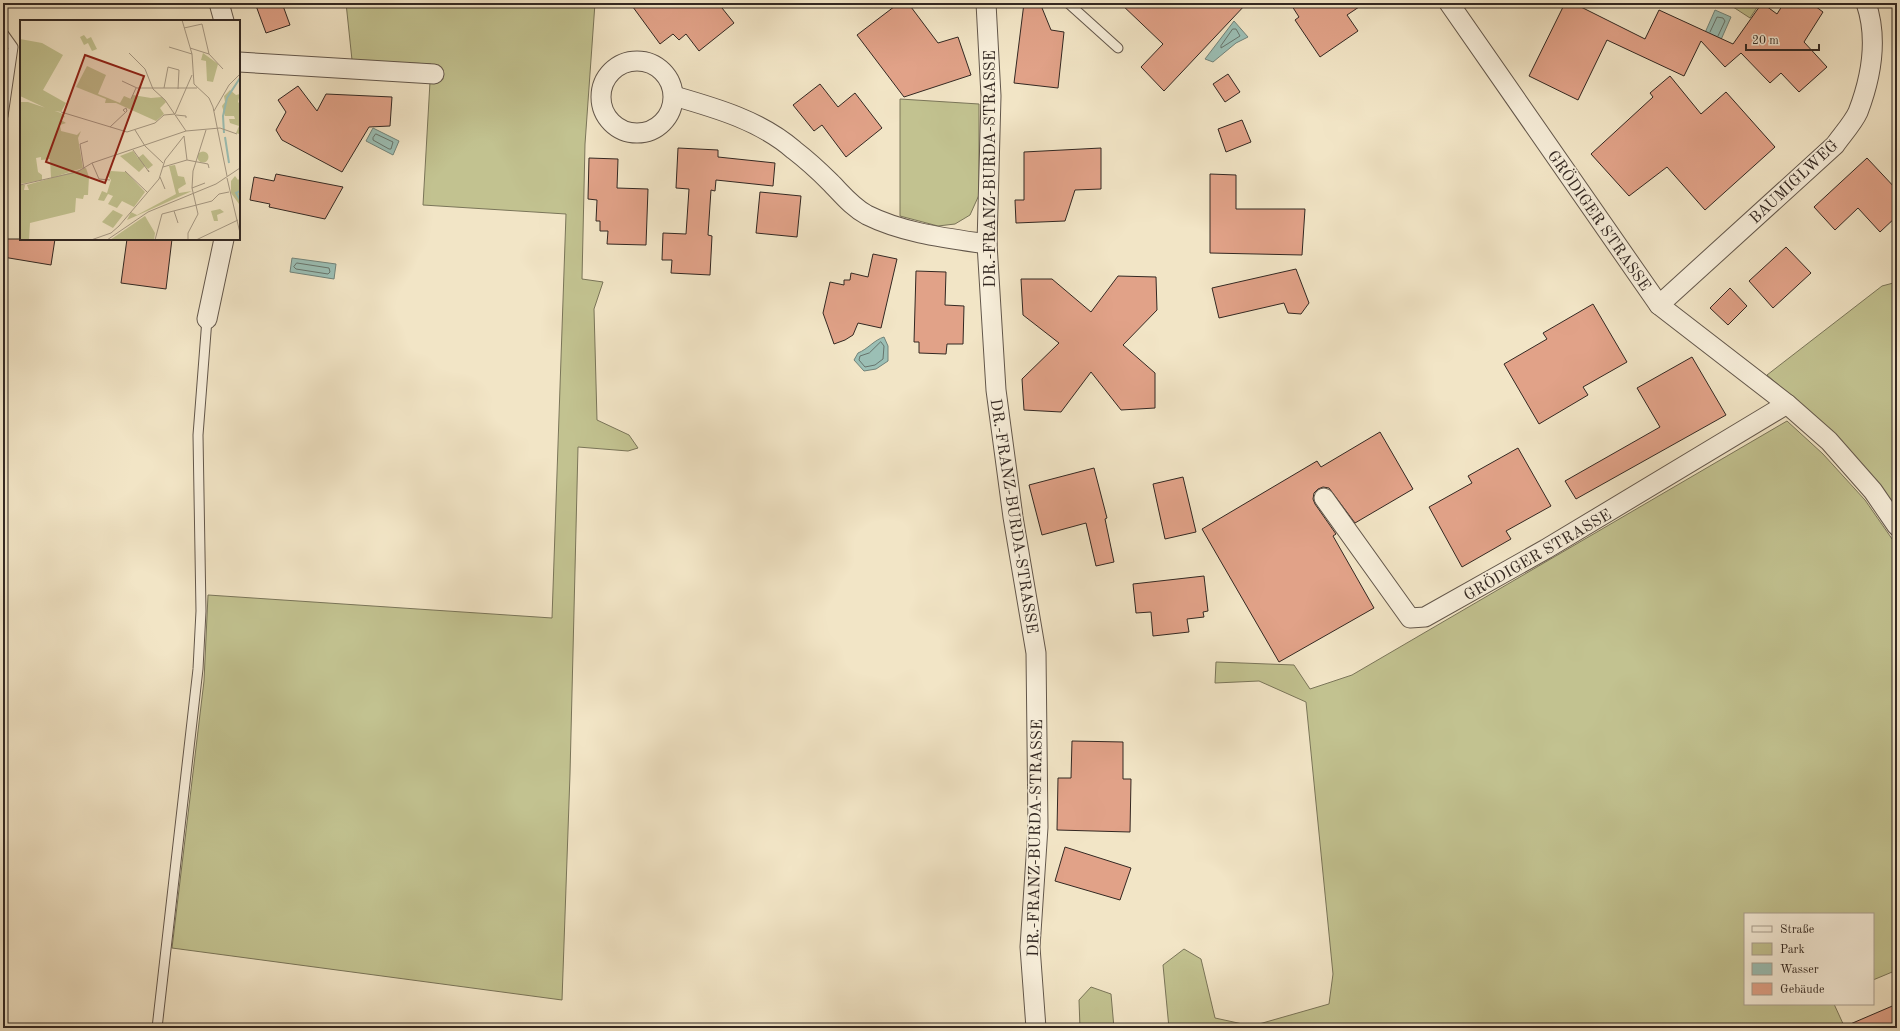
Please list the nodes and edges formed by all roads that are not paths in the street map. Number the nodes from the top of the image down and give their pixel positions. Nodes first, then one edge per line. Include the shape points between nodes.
1 (219, 3) edge
2 (986, 3) edge
3 (1068, 3) edge
4 (1450, 3) edge
5 (1866, 3) edge
6 (224, 20) edge
7 (3, 33) edge
8 (1118, 48) dead end
9 (240, 62) edge
10 (434, 74) dead end
11 (674, 96) dead end
12 (3, 116) edge
13 (224, 240) edge
14 (987, 244) junction
15 (1659, 305) junction
16 (207, 319) joint
17 (1787, 404) junction
18 (1324, 498) dead end
19 (1897, 526) edge
20 (156, 1028) edge
21 (1036, 1028) edge

1 - 6 street
2 - 14 street, DR.-FRANZ-BURDA-STRASSE via 991,96
3 - 8 lane
4 - 15 street, GRÖDIGER STRASSE
5 - 15 street, BAUMIGLWEG via 1870,16 1872,66 1857,113 1835,145
7 - 12 lane via 13,47
9 - 10 street
11 - 14 street via 756,125 773,135 793,149 845,198 866,214 893,225 934,236
13 - 16 street
14 - 21 street, DR.-FRANZ-BURDA-STRASSE via 996,390 1013,517 1036,653 1038,827 1030,947
15 - 17 street, GRÖDIGER STRASSE
16 - 20 lane via 198,435 201,611 198,669
17 - 18 street, GRÖDIGER STRASSE via 1546,550 1426,617 1410,618
17 - 19 street, GRÖDIGER STRASSE via 1829,441 1873,491

